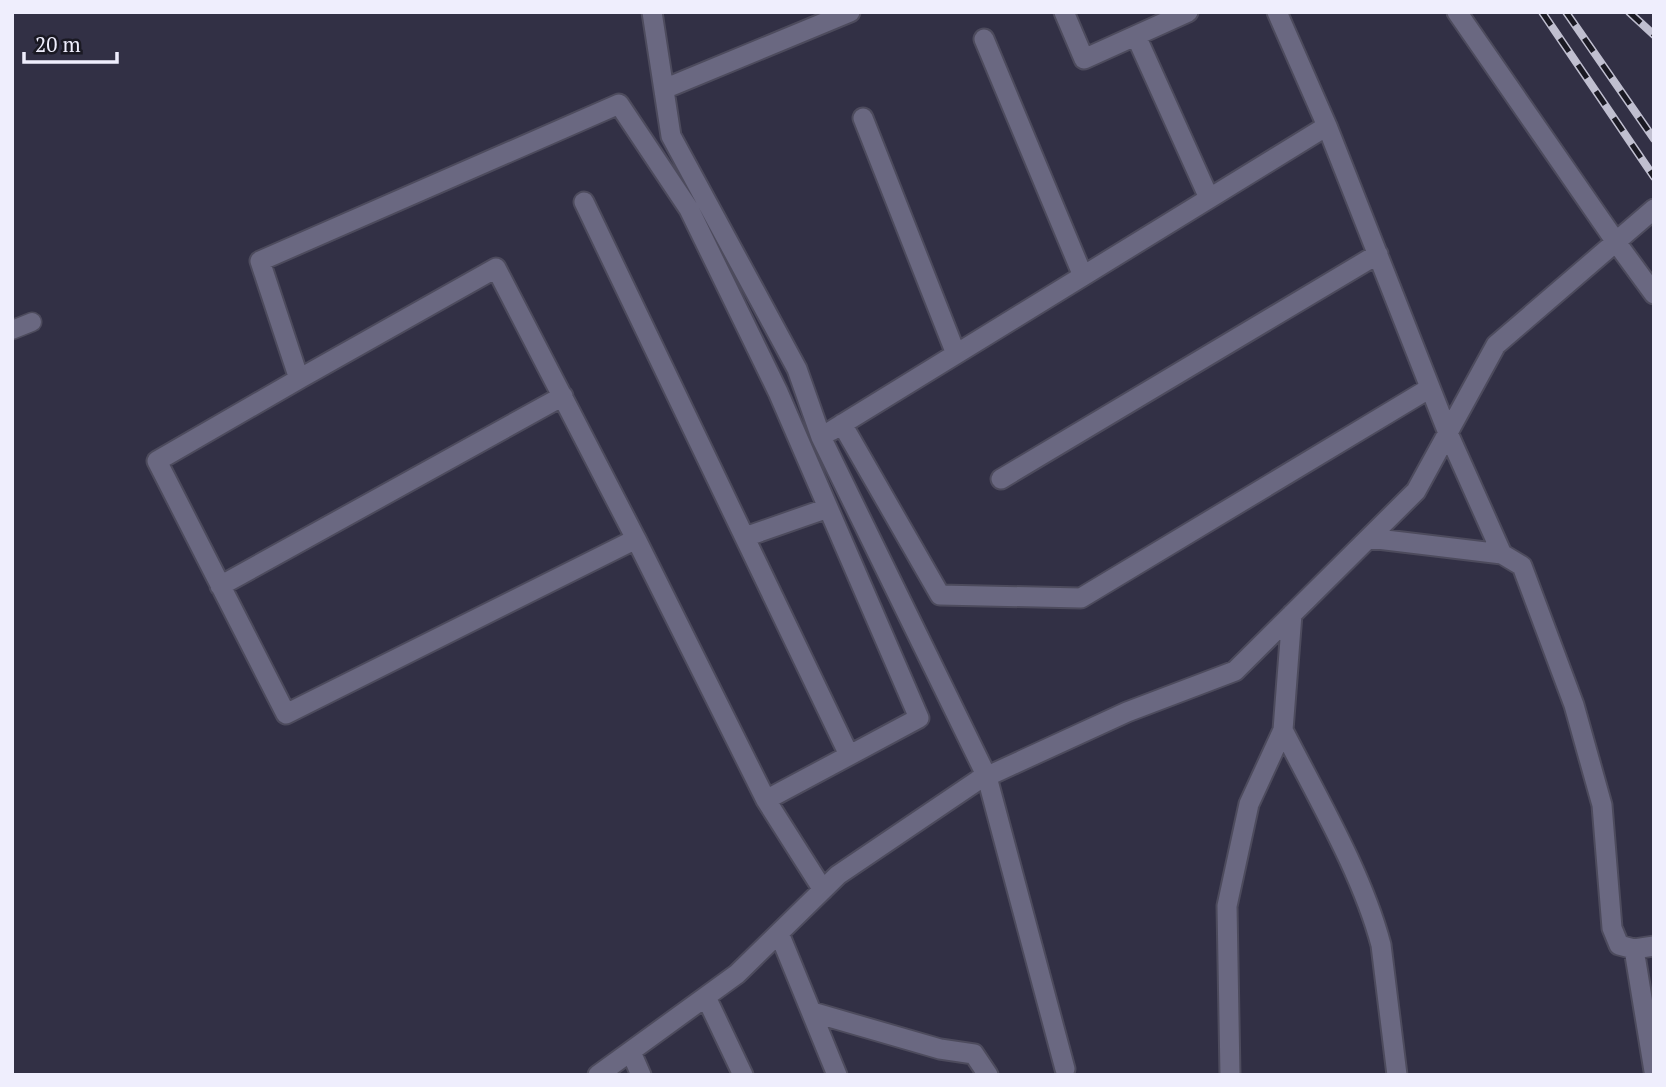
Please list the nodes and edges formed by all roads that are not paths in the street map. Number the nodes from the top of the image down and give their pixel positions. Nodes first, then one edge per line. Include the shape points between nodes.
1 (652, 12) edge
2 (850, 12) edge
3 (1064, 12) edge
4 (1188, 12) edge
5 (1277, 12) edge
6 (1457, 12) edge
7 (1136, 36) junction
8 (984, 39) dead end
9 (664, 89) junction
10 (863, 118) dead end
11 (1327, 126) junction
12 (1209, 198) junction
13 (584, 202) dead end
14 (1654, 209) edge
15 (1616, 242) junction
16 (1378, 254) junction
17 (1083, 276) junction
18 (1654, 295) edge
19 (32, 322) dead end
20 (12, 330) edge
21 (956, 354) junction
22 (299, 379) junction
23 (1430, 388) junction
24 (563, 396) junction
25 (842, 424) junction
26 (1448, 433) junction
27 (821, 437) junction
28 (1000, 479) dead end
29 (828, 508) junction
30 (745, 537) junction
31 (1369, 538) junction
32 (636, 539) junction
33 (1502, 554) junction
34 (220, 586) junction
35 (1292, 614) junction
36 (1283, 730) junction
37 (849, 755) junction
38 (987, 777) junction
39 (766, 800) junction
40 (823, 890) junction
41 (779, 933) junction
42 (1644, 948) edge
43 (706, 997) junction
44 (812, 1012) junction
45 (631, 1052) junction
46 (1654, 1071) edge
47 (1063, 1073) edge
48 (598, 1075) edge
49 (641, 1075) edge
50 (743, 1075) edge
51 (837, 1075) edge
52 (988, 1075) edge
53 (1230, 1075) edge
54 (1397, 1075) edge

1 - 9 street
2 - 9 street
3 - 7 street via 1084,59
4 - 7 street
5 - 11 street
6 - 15 street
7 - 12 street
8 - 17 street
9 - 27 street via 671,136 797,369
10 - 21 street
11 - 12 street
11 - 16 street
12 - 17 street
13 - 30 street
14 - 15 street
15 - 18 street
15 - 26 street via 1496,345
16 - 23 street
16 - 28 street
17 - 21 street
19 - 20 lane
21 - 25 street
22 - 24 street via 496,268
22 - 29 street via 260,261 620,104 689,209 778,392
22 - 34 street via 157,461
23 - 25 street via 1081,598 940,595
23 - 26 street
24 - 32 street
24 - 34 street
25 - 27 street
26 - 31 street via 1416,491
26 - 33 street
27 - 38 street
29 - 30 street
29 - 37 street via 919,718
30 - 37 street
31 - 33 street
31 - 35 street
32 - 34 street via 286,714
32 - 39 street
33 - 42 street via 1522,566 1574,705 1602,805 1612,928 1619,945
35 - 36 street
35 - 38 street via 1234,671 1127,712
36 - 53 street via 1249,804 1227,906
36 - 54 street via 1376,926
37 - 39 street
38 - 40 street via 838,875
38 - 47 street
39 - 40 street
40 - 41 street
41 - 43 street
41 - 44 street
42 - 46 street
43 - 45 street
43 - 50 street
44 - 51 street
44 - 52 street via 940,1049 974,1054
45 - 48 street
45 - 49 street

